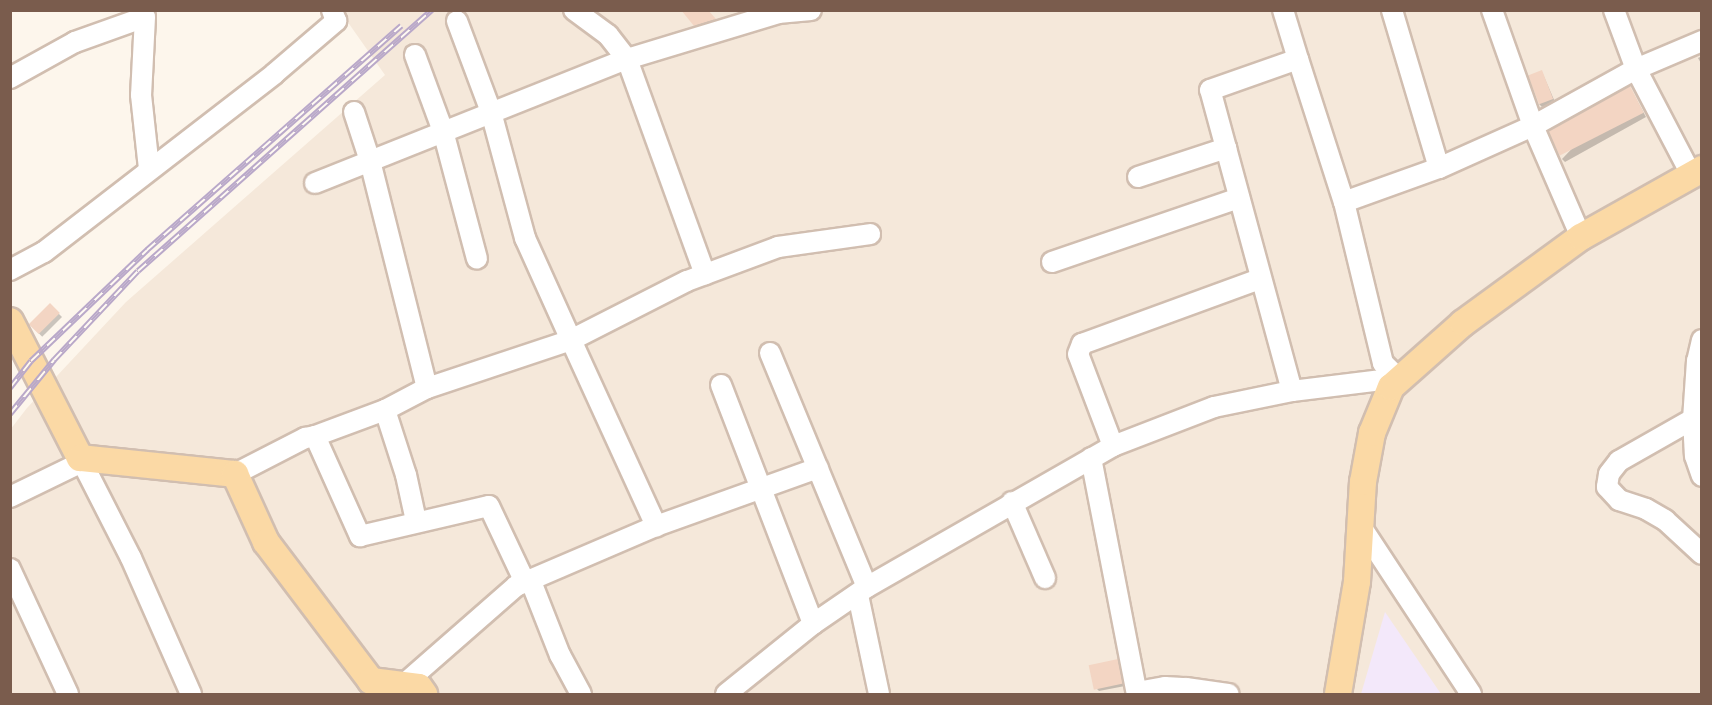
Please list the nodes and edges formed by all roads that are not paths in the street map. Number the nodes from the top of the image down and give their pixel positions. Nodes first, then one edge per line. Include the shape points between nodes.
1 (332, 10) edge
2 (574, 10) edge
3 (811, 10) edge
4 (1283, 10) edge
5 (1392, 10) edge
6 (1492, 10) edge
7 (1614, 10) edge
8 (144, 14) edge
9 (457, 21) dead end
10 (1701, 41) edge
11 (415, 55) dead end
12 (627, 59) junction
13 (1298, 59) junction
14 (1636, 69) junction
15 (10, 78) edge
16 (354, 112) dead end
17 (491, 112) junction
18 (1533, 126) junction
19 (443, 131) junction
20 (1226, 148) junction
21 (370, 161) junction
22 (1439, 168) junction
23 (149, 169) junction
24 (1696, 171) edge
25 (1138, 177) dead end
26 (315, 183) dead end
27 (1239, 198) junction
28 (1344, 202) junction
29 (870, 234) dead end
30 (1581, 237) junction
31 (477, 259) dead end
32 (1052, 262) dead end
33 (10, 270) edge
34 (705, 274) junction
35 (1260, 279) junction
36 (10, 321) edge
37 (1701, 339) edge
38 (571, 340) junction
39 (770, 353) dead end
40 (1398, 378) junction
41 (721, 385) dead end
42 (427, 388) junction
43 (1292, 391) junction
44 (385, 410) junction
45 (1697, 420) edge
46 (315, 436) junction
47 (1113, 446) junction
48 (1091, 458) junction
49 (81, 460) junction
50 (818, 468) junction
51 (235, 474) junction
52 (1701, 476) edge
53 (761, 491) junction
54 (10, 497) edge
55 (1012, 502) junction
56 (416, 521) junction
57 (1360, 525) junction
58 (656, 526) junction
59 (1701, 554) edge
60 (10, 569) edge
61 (1045, 578) dead end
62 (527, 581) junction
63 (862, 591) junction
64 (17, 601) edge
65 (813, 624) junction
66 (395, 689) edge
67 (1137, 693) edge
68 (68, 694) edge
69 (191, 694) edge
70 (581, 694) edge
71 (726, 694) edge
72 (879, 694) edge
73 (1229, 694) edge
74 (1338, 694) edge
75 (1471, 694) edge

1 - 23 street via 336,21 274,74
2 - 12 street via 608,35
3 - 12 street via 778,14
4 - 13 street
5 - 22 street
6 - 18 street
7 - 14 street
8 - 15 street via 75,42
8 - 23 street via 141,95
9 - 17 street
10 - 14 street
11 - 19 street
12 - 17 street
12 - 34 street
13 - 20 street via 1210,90
13 - 28 street
14 - 18 street
14 - 24 street
16 - 21 street
17 - 19 street
17 - 38 street via 525,238
18 - 22 street
18 - 30 street
19 - 21 street
19 - 31 street
20 - 25 street
20 - 27 street
21 - 26 street
21 - 42 street
22 - 28 street
23 - 33 street via 44,252
24 - 30 main road
27 - 32 street
27 - 35 street
28 - 40 street via 1383,363
29 - 34 street via 778,247
30 - 40 main road via 1463,323
34 - 38 street
35 - 43 street
35 - 47 street via 1082,344 1078,354
36 - 49 main road
37 - 45 street
38 - 42 street
38 - 58 street
39 - 50 street
40 - 43 street
40 - 57 main road via 1372,433
41 - 53 street
42 - 44 street
43 - 47 street via 1214,407
44 - 46 street
44 - 56 street
45 - 52 street via 1695,456
45 - 59 street via 1619,461 1609,474 1607,488 1619,500 1665,520
46 - 51 street
46 - 56 street via 360,536
47 - 48 street
48 - 55 street
48 - 67 street
49 - 51 main road
49 - 54 street
49 - 69 street via 131,558
50 - 53 street
50 - 63 street
51 - 66 main road via 266,542 371,681
53 - 58 street
53 - 65 street
55 - 61 street
55 - 63 street
56 - 62 street via 489,506
57 - 74 main road via 1357,582
57 - 75 street
58 - 62 street
60 - 64 street
62 - 66 street via 516,586
62 - 70 street
63 - 65 street
63 - 72 street
64 - 68 street
65 - 71 street
67 - 73 street via 1164,687

